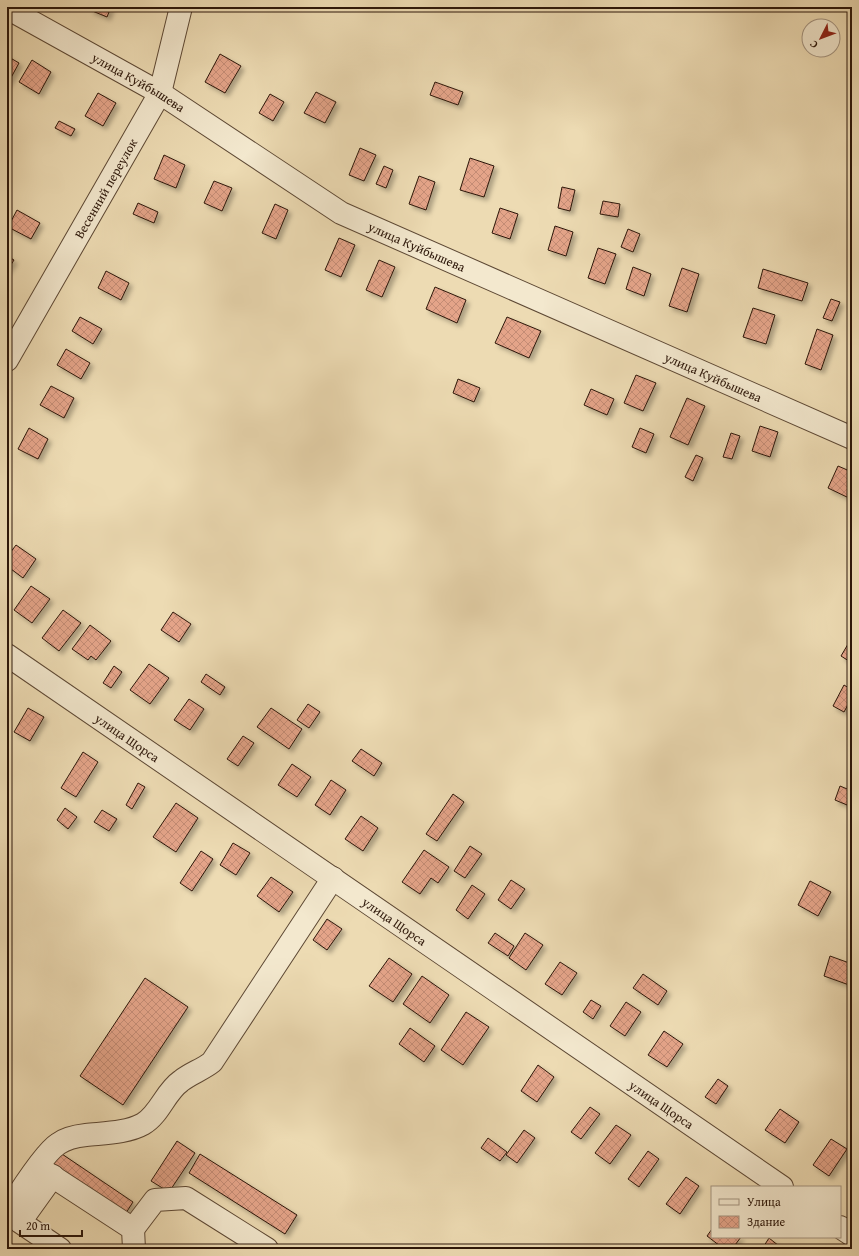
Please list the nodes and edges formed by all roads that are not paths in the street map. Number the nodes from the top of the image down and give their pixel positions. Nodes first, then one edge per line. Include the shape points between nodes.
1 (181, 7) edge
2 (7, 8) edge
3 (160, 93) junction
4 (7, 360) edge
5 (852, 438) edge
6 (7, 655) edge
7 (333, 878) junction
8 (45, 1172) junction
9 (781, 1186) edge
10 (7, 1212) edge
11 (841, 1228) edge
12 (852, 1235) edge
13 (133, 1239) edge
14 (60, 1249) edge
15 (267, 1249) edge

1 - 3 street, Весенний переулок
2 - 3 street, улица Куйбышева
3 - 4 street, Весенний переулок
3 - 5 street, улица Куйбышева via 341,212
6 - 7 street, улица Щорса
7 - 8 street via 212,1062 181,1081 154,1115 143,1124 129,1129 69,1138 57,1144 47,1154
7 - 9 street, улица Щорса
8 - 10 street
8 - 13 street
8 - 14 street via 20,1222
11 - 12 street
13 - 15 street via 155,1200 186,1198

